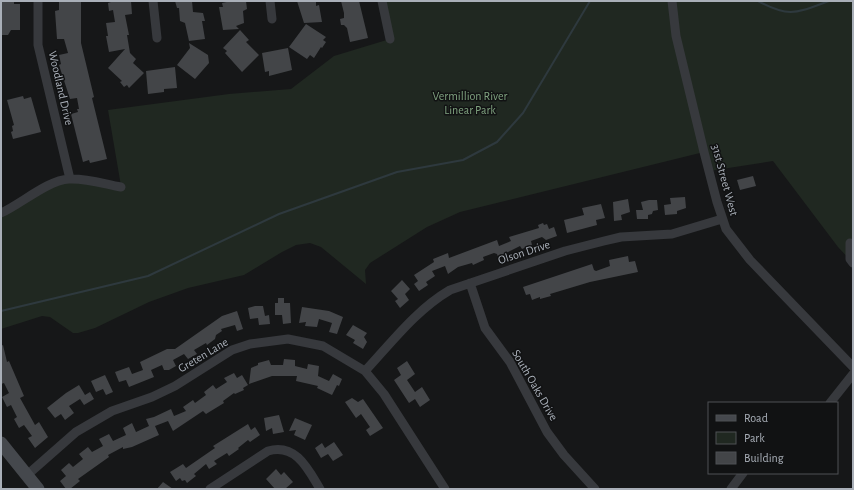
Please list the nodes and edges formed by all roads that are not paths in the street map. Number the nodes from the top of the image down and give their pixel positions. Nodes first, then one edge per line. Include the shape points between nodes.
1 (38, 1) edge
2 (152, 1) edge
3 (270, 1) edge
4 (382, 1) edge
5 (672, 1) edge
6 (272, 19) dead end
7 (157, 38) dead end
8 (390, 39) dead end
9 (70, 179) junction
10 (121, 187) dead end
11 (1, 213) edge
12 (722, 219) junction
13 (850, 243) dead end
14 (853, 263) edge
15 (470, 283) junction
16 (853, 367) edge
17 (365, 371) junction
18 (853, 374) edge
19 (831, 402) edge
20 (1, 443) edge
21 (742, 474) edge
22 (26, 476) junction
23 (38, 489) edge
24 (210, 489) edge
25 (320, 489) edge
26 (445, 489) edge
27 (595, 489) edge
28 (731, 489) edge

1 - 9 street, Woodland Drive via 38,45
2 - 7 street
3 - 6 street
4 - 8 street
5 - 12 street, 31st Street West via 676,36
9 - 10 street
9 - 11 street via 48,185
12 - 15 street, Olson Drive via 672,234 604,240
12 - 16 street, 31st Street West via 750,260
13 - 14 street via 850,259
15 - 17 street, Olson Drive via 435,299
15 - 27 street, South Oaks Drive via 485,328 510,362 547,432
17 - 22 street, Greten Lane via 323,346 304,341 288,339 250,344 232,350 175,386 112,411 76,432
17 - 26 street, Greten Lane via 384,394
18 - 19 street
20 - 22 street
21 - 28 street
22 - 23 street
24 - 25 street via 275,449 288,451 301,459

